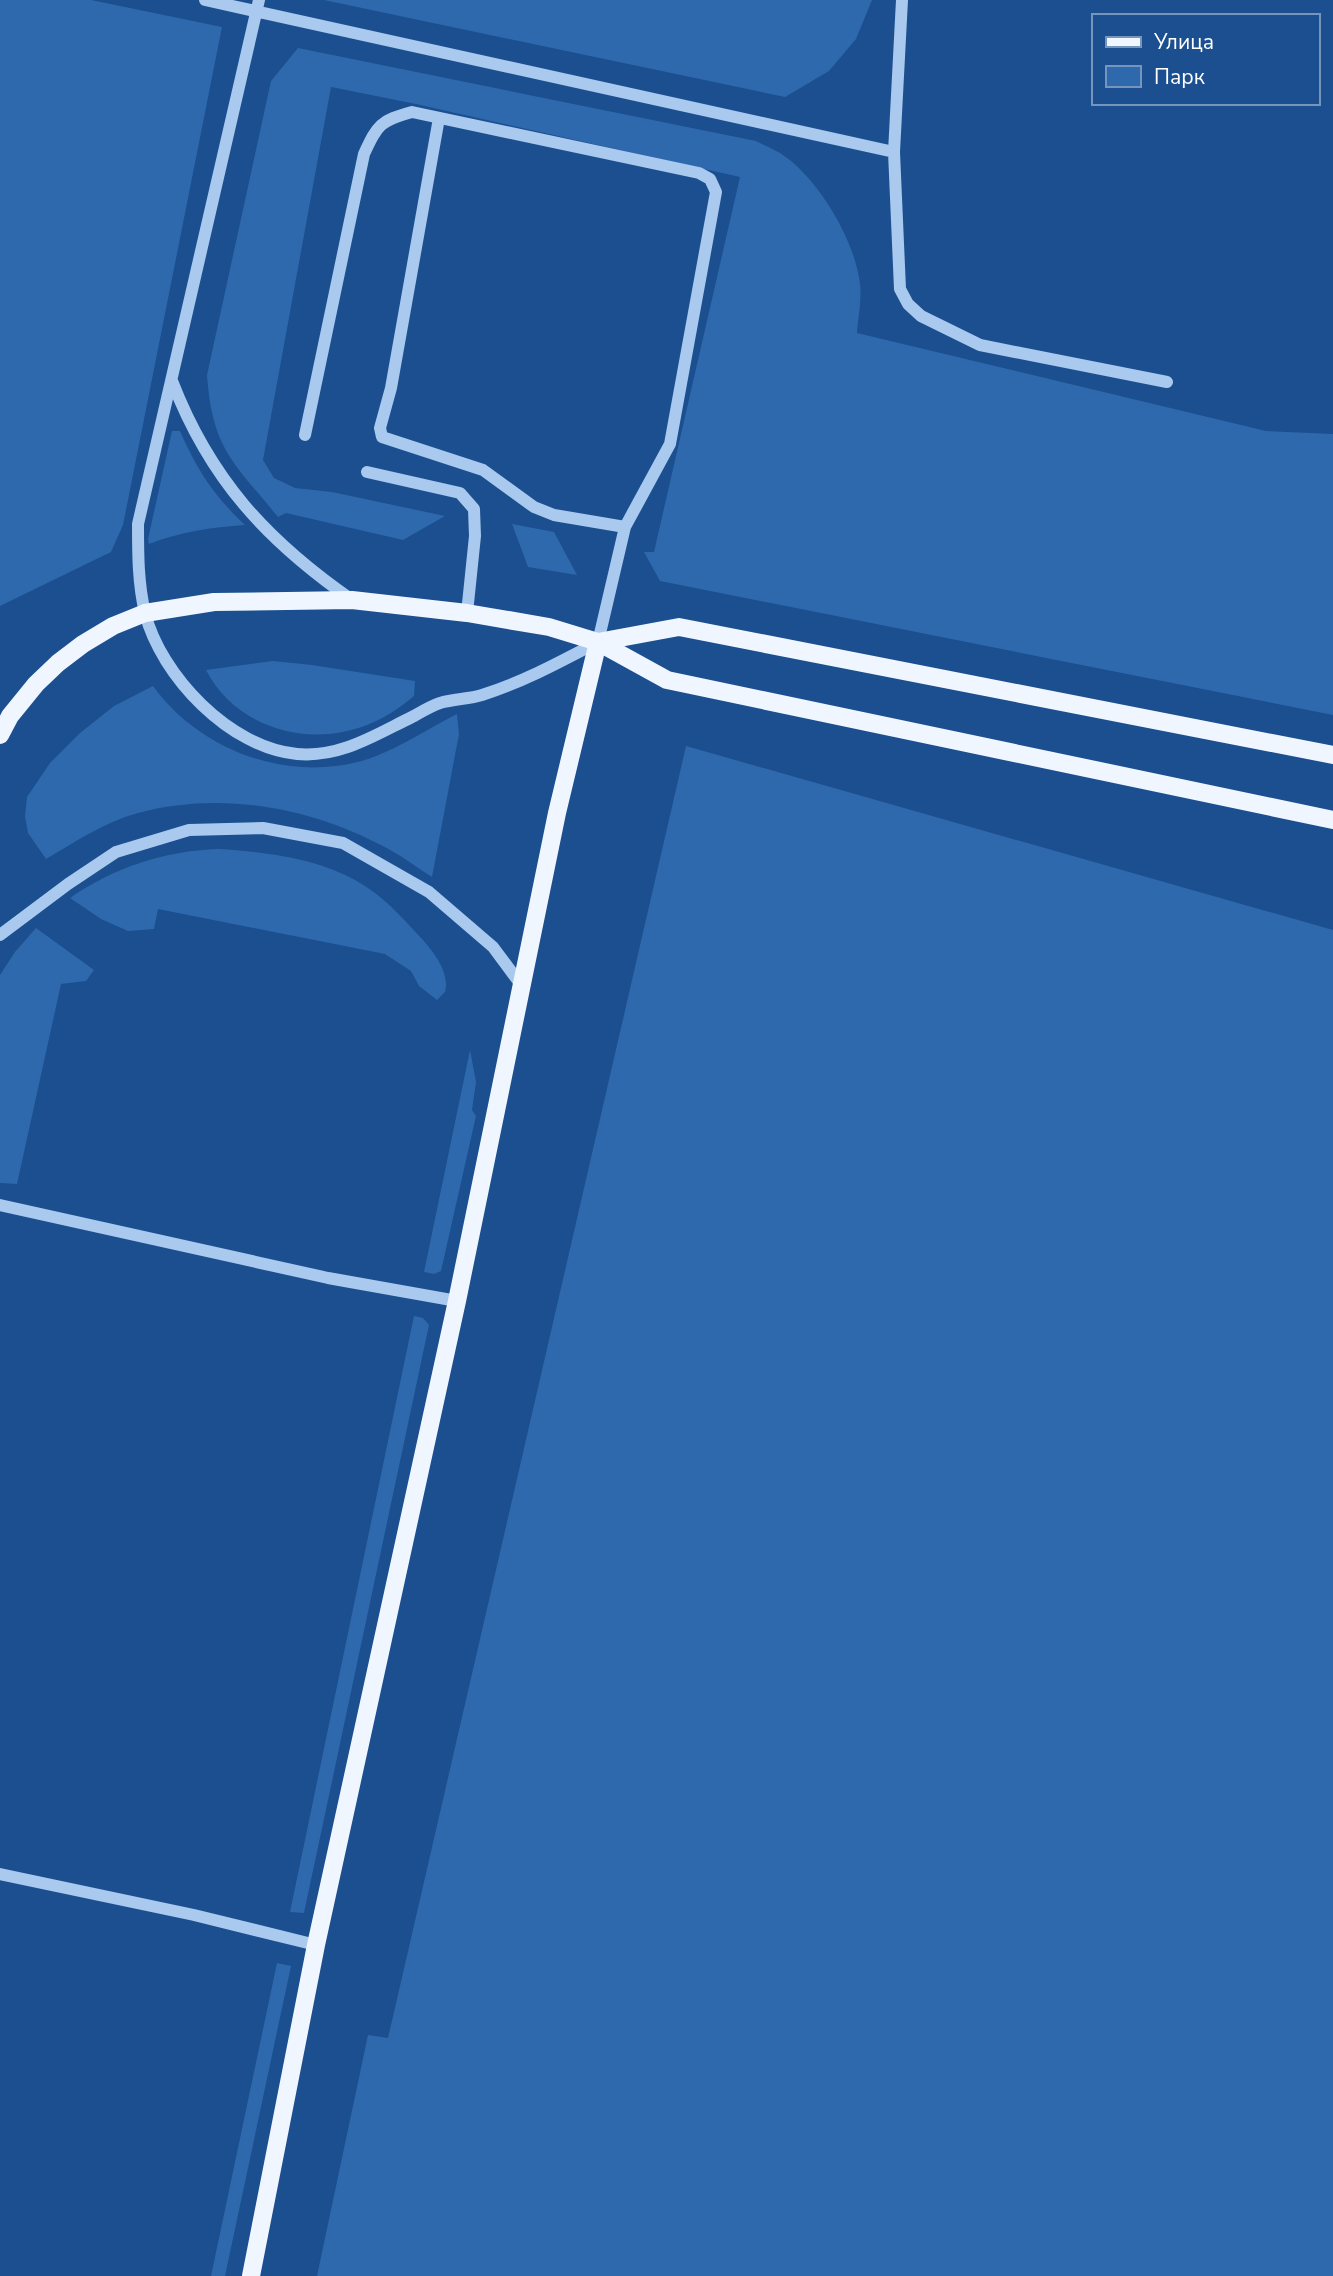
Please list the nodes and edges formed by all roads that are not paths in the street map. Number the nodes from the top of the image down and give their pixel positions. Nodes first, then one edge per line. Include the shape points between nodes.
1 (205, 0) edge
2 (902, 0) edge
3 (257, 6) edge
4 (439, 118) junction
5 (894, 152) junction
6 (172, 380) junction
7 (1167, 382) dead end
8 (305, 435) dead end
9 (367, 472) dead end
10 (625, 527) junction
11 (352, 600) junction
12 (145, 613) junction
13 (467, 613) junction
14 (598, 642) junction
15 (0, 735) edge
16 (1333, 755) edge
17 (1333, 820) edge
18 (0, 935) edge
19 (522, 986) junction
20 (0, 1205) edge
21 (457, 1301) junction
22 (0, 1874) edge
23 (316, 1945) junction
24 (251, 2276) edge

1 - 3 street
2 - 5 street
3 - 5 street
3 - 6 street
4 - 8 street via 412,112 388,119 376,130 364,154
4 - 10 street via 380,428 382,437 483,470 534,507 554,515
4 - 10 street via 699,173 710,179 716,192 670,444
5 - 7 street via 900,289 921,316 980,345
6 - 11 street via 186,417 222,480 287,551
6 - 12 street via 138,524 138,569
9 - 13 street via 460,494 474,509
10 - 14 street
11 - 12 main road via 214,602
11 - 13 main road
12 - 14 street via 161,654 211,713 231,730 297,754 361,743 439,703 480,695 534,676
12 - 15 main road via 113,626 58,663 10,716
13 - 14 main road via 549,627
14 - 16 main road via 679,627
14 - 17 main road via 667,680
14 - 19 main road
18 - 19 street via 116,852 189,830 263,828 343,844 429,892 493,947
19 - 21 main road
20 - 21 street via 328,1278
21 - 23 main road
22 - 23 street
23 - 24 main road

